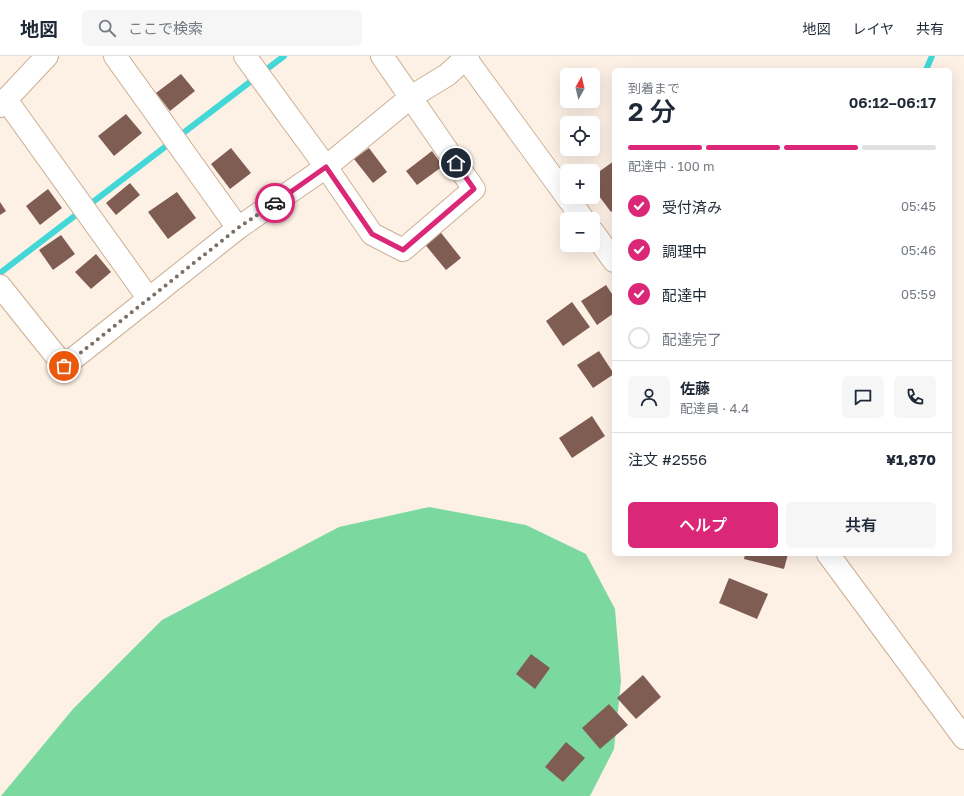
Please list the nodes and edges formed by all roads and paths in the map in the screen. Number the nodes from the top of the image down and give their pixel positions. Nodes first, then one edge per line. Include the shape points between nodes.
1 (47, 56) edge
2 (115, 56) edge
3 (245, 56) edge
4 (382, 56) edge
5 (466, 57) edge
6 (411, 97) junction
7 (3, 103) edge
8 (326, 167) junction
9 (560, 187) edge
10 (572, 204) edge
11 (579, 212) edge
12 (238, 228) junction
13 (600, 242) edge
14 (612, 258) edge
15 (0, 286) edge
16 (149, 299) junction
17 (829, 556) edge
18 (964, 738) edge

1 - 7 street
2 - 12 street
3 - 8 street
4 - 6 street
5 - 6 street via 447,75
5 - 9 street
6 - 8 street
6 - 8 street via 474,189 403,250 372,234
7 - 16 street
8 - 12 street
10 - 11 street
12 - 16 street
13 - 14 street
15 - 16 street via 64,366
17 - 18 street

